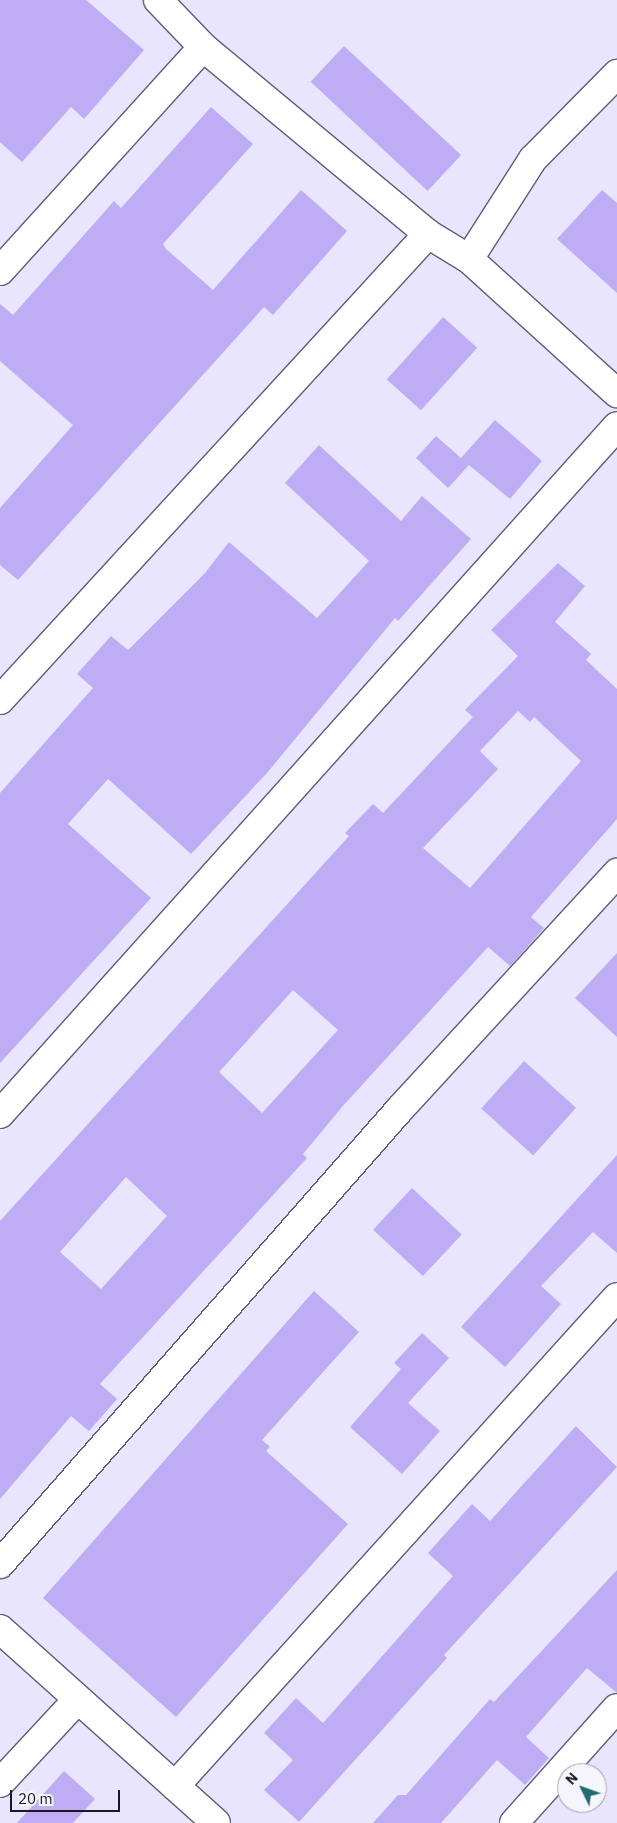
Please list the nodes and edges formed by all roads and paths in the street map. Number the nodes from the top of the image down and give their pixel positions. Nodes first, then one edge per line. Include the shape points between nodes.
1 (158, 0) edge
2 (203, 46) junction
3 (617, 74) edge
4 (428, 234) junction
5 (469, 259) junction
6 (0, 271) edge
7 (617, 393) edge
8 (617, 426) edge
9 (0, 700) edge
10 (617, 873) edge
11 (0, 1114) edge
12 (617, 1297) edge
13 (0, 1564) edge
14 (0, 1628) edge
15 (77, 1700) junction
16 (617, 1708) edge
17 (0, 1783) edge
18 (176, 1786) junction
19 (216, 1823) edge
20 (514, 1823) edge

1 - 2 street
2 - 4 street
2 - 6 street
3 - 5 street via 532,159
4 - 5 street
4 - 9 street
5 - 7 street
8 - 11 street
10 - 13 street via 393,1117
12 - 18 street
14 - 15 street
15 - 17 street
15 - 18 street
16 - 20 street
18 - 19 street

